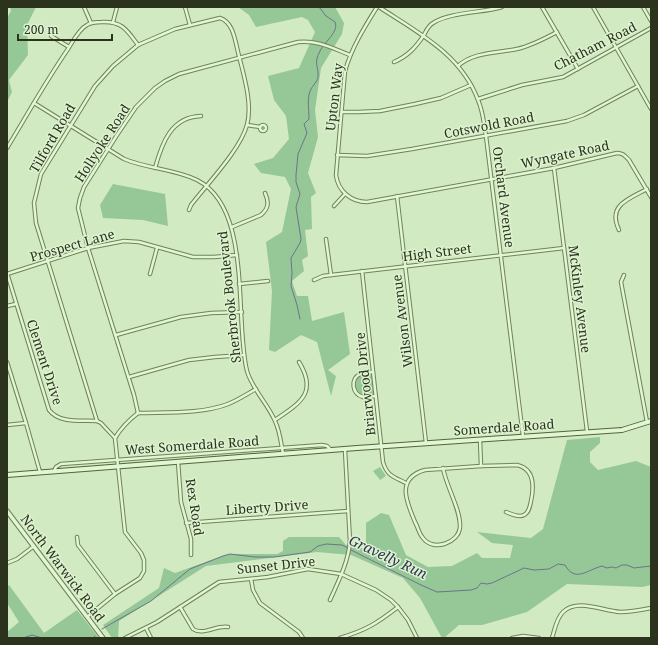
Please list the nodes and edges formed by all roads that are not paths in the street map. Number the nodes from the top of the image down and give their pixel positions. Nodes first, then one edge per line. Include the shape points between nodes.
1 (84, 7) edge
2 (117, 7) edge
3 (185, 7) edge
4 (378, 7) edge
5 (502, 7) edge
6 (542, 7) edge
7 (593, 7) edge
8 (643, 7) edge
9 (651, 21) edge
10 (113, 22) junction
11 (91, 23) junction
12 (190, 25) junction
13 (651, 28) edge
14 (557, 32) junction
15 (51, 36) dead end
16 (423, 36) junction
17 (138, 45) junction
18 (616, 47) junction
19 (69, 48) junction
20 (350, 55) junction
21 (239, 57) junction
22 (394, 62) dead end
23 (458, 66) junction
24 (578, 69) junction
25 (471, 85) junction
26 (638, 86) junction
27 (478, 99) junction
28 (34, 103) junction
29 (651, 109) edge
30 (341, 112) junction
31 (201, 116) dead end
32 (247, 124) junction
33 (70, 125) junction
34 (260, 127) dead end
35 (486, 136) junction
36 (7, 148) edge
37 (108, 150) junction
38 (337, 155) junction
39 (155, 168) junction
40 (554, 168) junction
41 (492, 179) junction
42 (206, 186) junction
43 (647, 189) junction
44 (265, 193) dead end
45 (345, 194) junction
46 (397, 196) junction
47 (651, 197) edge
48 (334, 206) dead end
49 (189, 210) dead end
50 (232, 227) junction
51 (619, 230) dead end
52 (326, 239) dead end
53 (88, 248) junction
54 (157, 248) junction
55 (564, 248) junction
56 (237, 255) junction
57 (501, 255) junction
58 (48, 261) junction
59 (406, 266) junction
60 (362, 271) junction
61 (7, 274) edge
62 (150, 274) dead end
63 (331, 275) junction
64 (624, 275) dead end
65 (314, 280) dead end
66 (268, 282) dead end
67 (239, 284) junction
68 (16, 304) junction
69 (7, 306) edge
70 (242, 312) junction
71 (116, 336) junction
72 (244, 355) junction
73 (7, 362) edge
74 (299, 362) dead end
75 (373, 372) junction
76 (9, 374) edge
77 (129, 378) junction
78 (256, 389) junction
79 (376, 396) junction
80 (138, 413) junction
81 (275, 420) junction
82 (96, 421) junction
83 (649, 422) edge
84 (26, 423) junction
85 (7, 425) edge
86 (587, 431) junction
87 (523, 436) junction
88 (115, 438) junction
89 (480, 439) junction
90 (426, 443) junction
91 (381, 446) junction
92 (357, 448) joint
93 (282, 449) junction
94 (345, 450) junction
95 (332, 451) junction
96 (283, 454) junction
97 (117, 460) junction
98 (178, 462) junction
99 (482, 466) junction
100 (118, 467) junction
101 (443, 468) junction
102 (54, 471) junction
103 (40, 472) junction
104 (7, 475) edge
105 (406, 483) junction
106 (7, 511) edge
107 (348, 511) junction
108 (506, 512) dead end
109 (186, 523) junction
110 (77, 537) dead end
111 (34, 546) junction
112 (191, 555) dead end
113 (7, 563) edge
114 (341, 574) junction
115 (251, 578) junction
116 (115, 594) junction
117 (330, 600) dead end
118 (180, 606) junction
119 (398, 608) junction
120 (651, 608) edge
121 (87, 616) junction
122 (228, 627) dead end
123 (146, 628) junction
124 (354, 634) junction
125 (103, 638) edge
126 (125, 638) edge
127 (151, 638) edge
128 (303, 638) edge
129 (340, 638) edge
130 (356, 638) edge
131 (417, 638) edge
132 (512, 638) edge
133 (539, 638) edge
134 (552, 638) edge

1 - 11 street
2 - 10 street
3 - 12 street
4 - 16 street, Orchard Avenue
4 - 20 street, Upton Way
5 - 16 street via 444,19 428,26
6 - 14 street
7 - 18 street
8 - 9 street
10 - 11 street
10 - 17 street via 122,26
11 - 19 street via 80,31
12 - 17 street, Tilford Road
12 - 21 street, Tilford Road via 220,18 227,22
13 - 18 street, Chatham Road
14 - 23 street via 531,45 479,56 463,61
14 - 24 street
15 - 19 street
16 - 22 street via 410,53
16 - 23 street, Orchard Avenue via 448,54
17 - 33 street, Tilford Road via 94,86
18 - 24 street, Chatham Road
18 - 26 street
19 - 28 street
20 - 21 street, Hollyoke Road via 310,41
20 - 30 street, Upton Way via 345,71
21 - 32 street via 248,97
21 - 37 street, Hollyoke Road via 165,80 136,107
23 - 25 street, Orchard Avenue
24 - 27 street, Chatham Road via 563,76 522,85
25 - 27 street, Orchard Avenue
25 - 30 street via 441,98 415,104 380,110
26 - 29 street
26 - 35 street, Cotswold Road via 584,115 567,121
27 - 35 street, Orchard Avenue
28 - 33 street, Sherbrook Boulevard
28 - 36 street
30 - 38 street, Upton Way
31 - 39 street via 190,116 173,128 160,149
32 - 34 street
32 - 42 street via 239,143
33 - 37 street, Sherbrook Boulevard
33 - 58 street, Tilford Road via 41,174 35,197 36,223
35 - 38 street, Cotswold Road via 367,156
35 - 41 street, Orchard Avenue
37 - 39 street, Sherbrook Boulevard via 134,163
37 - 53 street, Hollyoke Road via 84,187 80,198 78,208
38 - 45 street, Upton Way via 336,180
39 - 42 street, Sherbrook Boulevard via 182,174
40 - 41 street, Wyngate Road
40 - 43 street, Wyngate Road via 607,154 621,153
40 - 55 street, McKinley Avenue
41 - 46 street, Wyngate Road
41 - 57 street, Orchard Avenue
42 - 49 street
42 - 50 street, Sherbrook Boulevard via 220,203
43 - 47 street, Wyngate Road
43 - 51 street via 618,207 615,216
44 - 50 street via 268,207 264,212
45 - 46 street, Wyngate Road via 362,202
45 - 48 street
46 - 59 street, Wilson Avenue
50 - 56 street, Sherbrook Boulevard
52 - 63 street
53 - 54 street, Prospect Lane via 124,241 139,242
53 - 58 street, Prospect Lane
53 - 71 street, Hollyoke Road
54 - 56 street, Prospect Lane via 194,257
54 - 62 street
55 - 57 street, High Street
55 - 86 street, McKinley Avenue
56 - 67 street, Sherbrook Boulevard
57 - 59 street, High Street
57 - 87 street, Orchard Avenue
58 - 61 street, Prospect Lane
58 - 82 street, Tilford Road
59 - 60 street, High Street
59 - 90 street, Wilson Avenue
60 - 63 street, High Street
60 - 75 street, Briarwood Drive
61 - 68 street, Clement Drive
63 - 65 street, High Street
64 - 83 street via 621,282
66 - 67 street
67 - 70 street, Sherbrook Boulevard
68 - 69 street
68 - 82 street, Clement Drive via 49,410 53,415 65,420
70 - 71 street via 181,317
70 - 72 street, Sherbrook Boulevard
71 - 77 street, Hollyoke Road
72 - 77 street via 189,360
72 - 78 street, Sherbrook Boulevard
73 - 76 street
74 - 81 street via 307,380 305,395
75 - 79 street, Briarwood Drive
75 - 79 street via 358,375 354,380 354,386 356,392 363,397
76 - 84 street
77 - 80 street, Hollyoke Road
78 - 80 street via 217,407
78 - 81 street, Sherbrook Boulevard
79 - 91 street, Briarwood Drive
80 - 88 street
81 - 93 street, Sherbrook Boulevard
82 - 88 street
83 - 86 main road, Somerdale Road via 622,430
84 - 85 street
84 - 103 street
86 - 87 main road, Somerdale Road
87 - 89 main road, Somerdale Road
88 - 97 street
89 - 90 main road, Somerdale Road
89 - 99 street
90 - 91 main road, Somerdale Road
91 - 92 main road, Somerdale Road
91 - 105 street, Briarwood Drive via 386,470
92 - 94 main road, West Somerdale Road
93 - 95 street, West Somerdale Road via 322,445 330,447
93 - 96 street, Sherbrook Boulevard
93 - 97 street, West Somerdale Road
94 - 95 main road, West Somerdale Road
94 - 107 street
95 - 96 main road, West Somerdale Road
96 - 98 main road, West Somerdale Road
97 - 100 street
97 - 102 street, West Somerdale Road via 61,464
98 - 100 main road, West Somerdale Road
98 - 109 street, Rex Road via 181,502
99 - 101 street
99 - 108 street via 517,465 523,466 531,474 533,487 527,513 520,516
100 - 102 main road, West Somerdale Road
100 - 116 street via 125,532 141,553 144,571 140,578
101 - 105 street via 418,472
101 - 105 street via 460,524 459,533 448,543 436,545 423,538 406,497
102 - 103 main road, West Somerdale Road
103 - 104 main road, West Somerdale Road
106 - 111 street, North Warwick Road
107 - 109 street, Liberty Drive
107 - 114 street via 350,542
109 - 112 street, Rex Road via 191,539
110 - 116 street via 78,545
111 - 113 street
111 - 121 street, North Warwick Road
114 - 115 street, Sunset Drive via 308,569
114 - 117 street
114 - 119 street, Sunset Drive via 376,590
115 - 118 street, Sunset Drive via 219,582
115 - 128 street via 253,590 260,602 299,632
116 - 121 street
118 - 122 street via 196,631
118 - 123 street, Sunset Drive
119 - 124 street via 377,623
119 - 131 street, Sunset Drive via 408,620
120 - 134 street via 620,612 575,606 562,613
121 - 125 street, North Warwick Road
123 - 126 street, Sunset Drive
123 - 127 street
124 - 129 street
124 - 130 street
132 - 133 street

